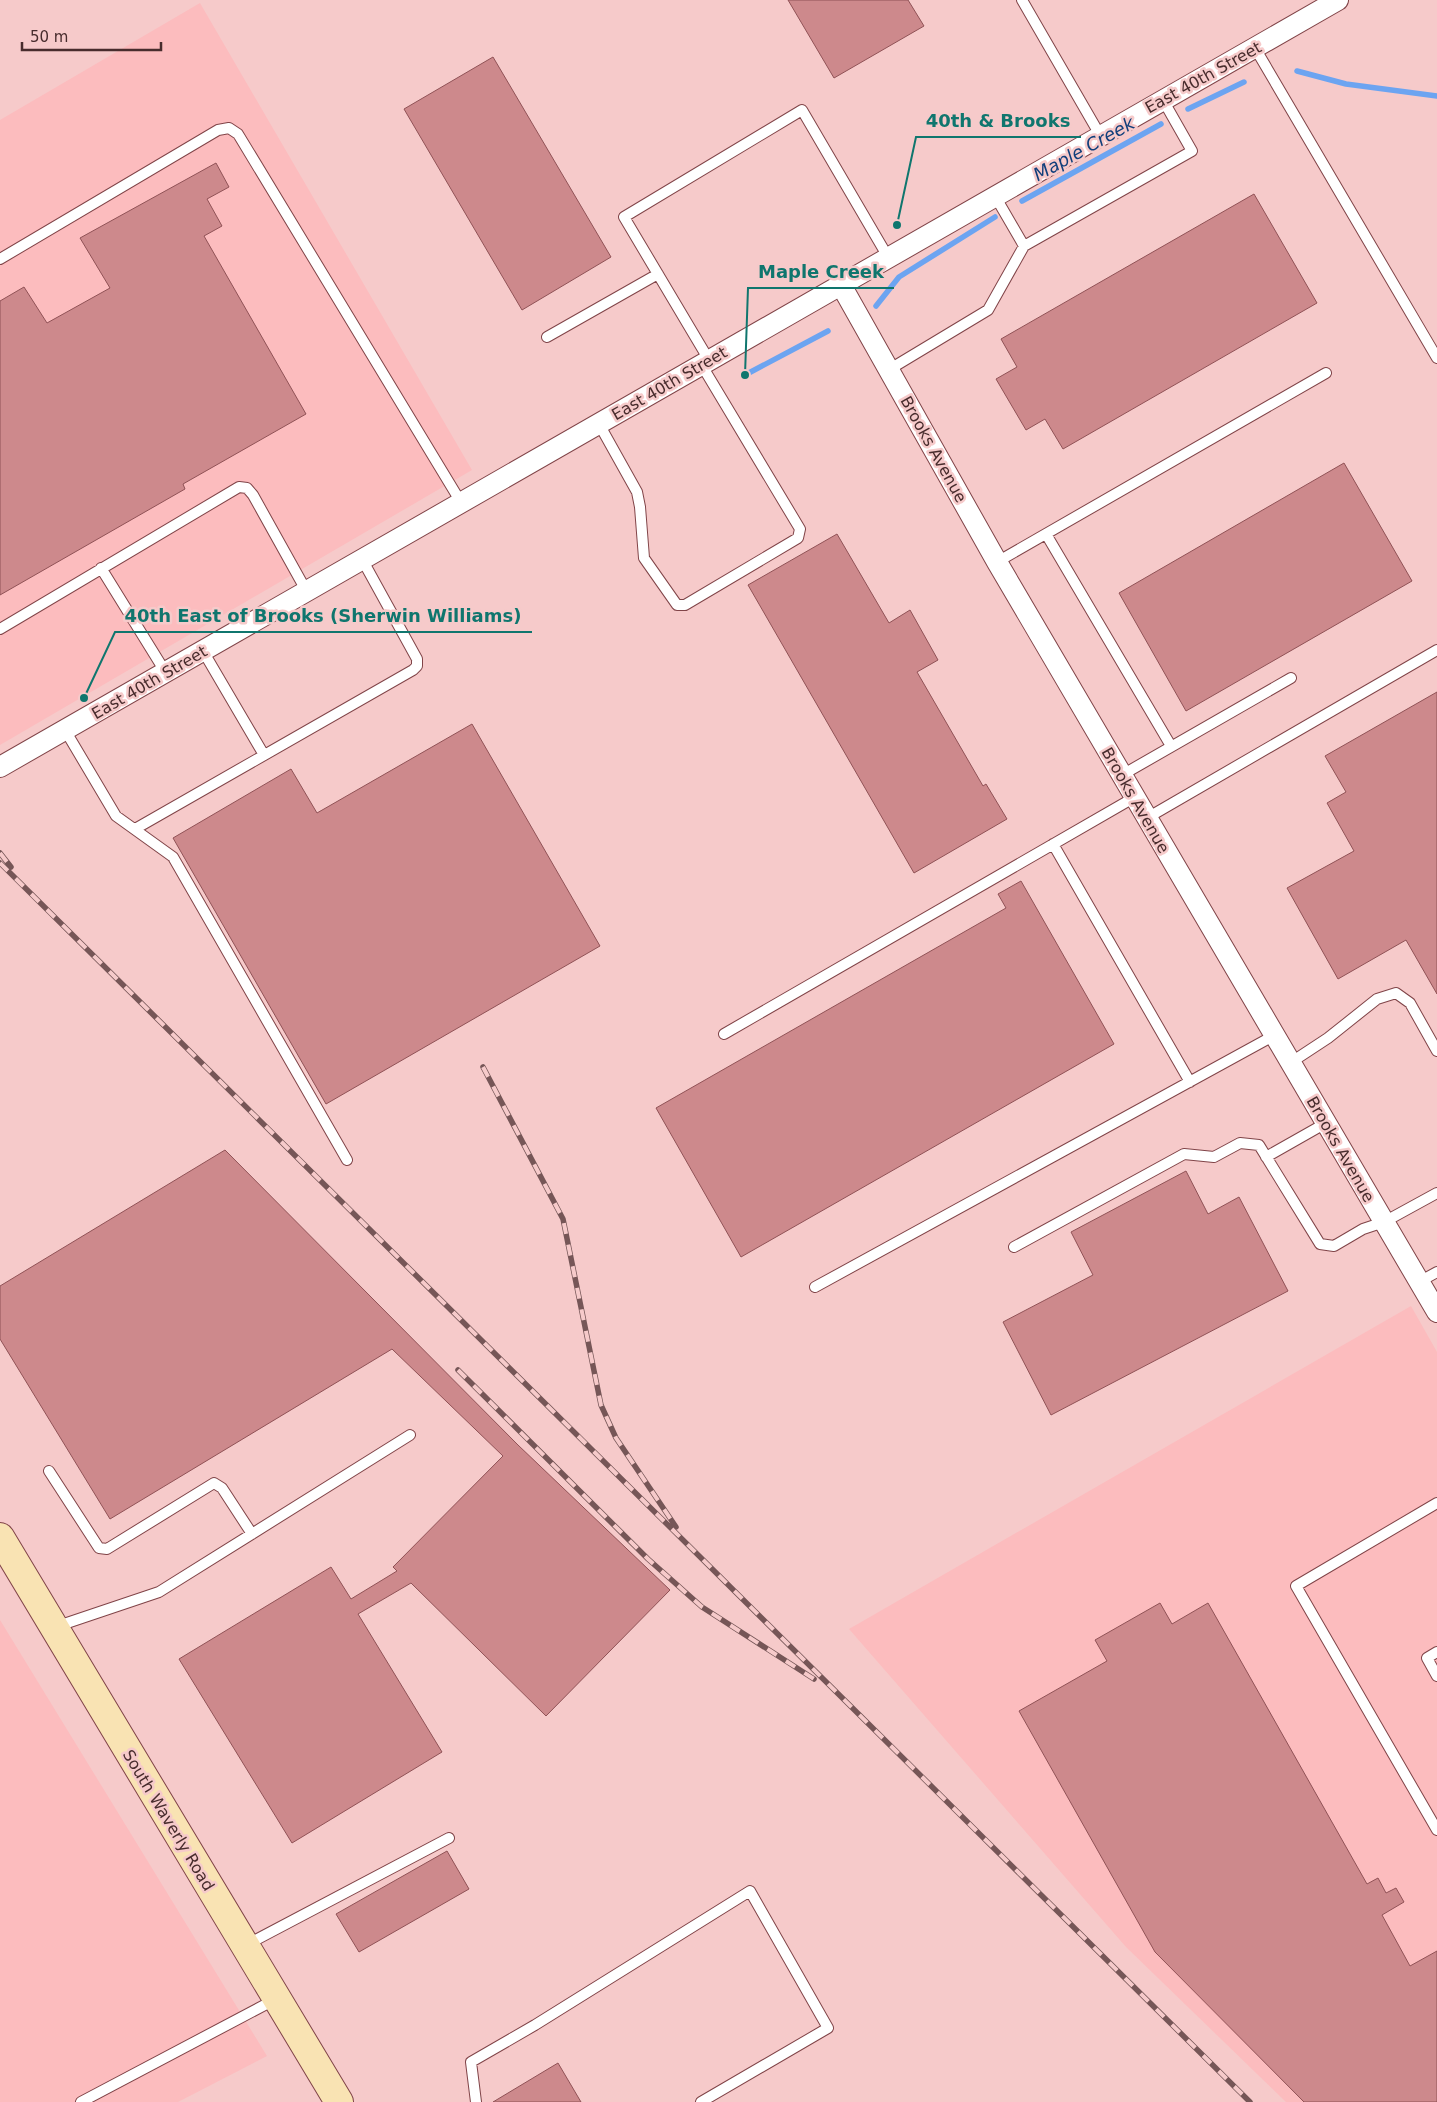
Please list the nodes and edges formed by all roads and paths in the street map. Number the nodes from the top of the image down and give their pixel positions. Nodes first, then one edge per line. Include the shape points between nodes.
1 (1022, 0) edge
2 (1338, 0) edge
3 (1254, 48) junction
4 (1163, 100) junction
5 (1100, 135) junction
6 (995, 196) junction
7 (1024, 246) junction
8 (888, 257) junction
9 (0, 259) edge
10 (658, 274) junction
11 (841, 285) junction
12 (547, 337) dead end
13 (1437, 358) edge
14 (705, 362) junction
15 (890, 369) junction
16 (1326, 374) dead end
17 (599, 424) junction
18 (462, 504) junction
19 (1046, 534) junction
20 (363, 561) junction
21 (996, 562) junction
22 (101, 568) junction
23 (307, 592) junction
24 (0, 629) edge
25 (1437, 650) edge
26 (203, 651) junction
27 (166, 673) junction
28 (1291, 678) dead end
29 (65, 730) junction
30 (1171, 746) junction
31 (264, 755) junction
32 (0, 767) edge
33 (1122, 775) junction
34 (1134, 797) junction
35 (1147, 818) junction
36 (135, 829) junction
37 (1053, 844) junction
38 (724, 1034) dead end
39 (1275, 1036) junction
40 (1437, 1051) edge
41 (1290, 1063) junction
42 (1190, 1082) junction
43 (1326, 1123) junction
44 (1266, 1157) junction
45 (346, 1160) dead end
46 (1437, 1193) edge
47 (1384, 1222) junction
48 (1014, 1247) dead end
49 (1437, 1272) edge
50 (1419, 1282) junction
51 (815, 1287) dead end
52 (1437, 1312) edge
53 (410, 1435) dead end
54 (49, 1471) dead end
55 (1437, 1503) edge
56 (252, 1534) junction
57 (0, 1537) edge
58 (54, 1627) junction
59 (1437, 1652) edge
60 (1437, 1676) edge
61 (1437, 1808) edge
62 (1427, 1813) junction
63 (1437, 1830) edge
64 (449, 1838) dead end
65 (245, 1945) junction
66 (277, 1999) junction
67 (81, 2102) edge
68 (339, 2102) edge
69 (476, 2102) edge
70 (701, 2102) edge

1 - 5 lane
2 - 3 street, East 40th Street
3 - 4 street, East 40th Street
3 - 13 lane
4 - 5 street, East 40th Street
4 - 7 lane via 1192,151
5 - 6 street, East 40th Street
6 - 7 lane
6 - 8 street, East 40th Street
7 - 15 lane via 988,310
8 - 10 lane via 802,110 624,217
8 - 11 street, East 40th Street
9 - 18 lane via 218,130 229,128 238,134
10 - 12 lane
10 - 14 lane
11 - 14 street, East 40th Street
11 - 15 street, Brooks Avenue
14 - 17 street, East 40th Street
14 - 17 lane via 800,534 685,605 676,605 644,558 637,492
15 - 21 street, Brooks Avenue
16 - 19 lane
17 - 18 street, East 40th Street
18 - 20 street, East 40th Street
19 - 21 lane
19 - 30 lane
20 - 23 street, East 40th Street
20 - 31 lane via 417,659 417,666
21 - 33 street, Brooks Avenue
22 - 23 lane via 239,487 247,488 253,495
22 - 24 lane
22 - 27 lane
23 - 26 street, East 40th Street
25 - 35 lane
26 - 27 street, East 40th Street
26 - 31 lane
27 - 29 street, East 40th Street
28 - 30 lane
29 - 32 street, East 40th Street
29 - 36 lane via 116,816
30 - 33 lane
31 - 36 lane
33 - 34 street, Brooks Avenue
34 - 35 street, Brooks Avenue
34 - 37 lane
35 - 39 street, Brooks Avenue
36 - 45 lane via 173,857
37 - 38 lane
37 - 42 lane
39 - 41 street, Brooks Avenue
39 - 42 lane
40 - 41 lane via 1410,1003 1396,993 1377,999
41 - 43 street, Brooks Avenue
42 - 51 lane
43 - 44 lane
43 - 47 street, Brooks Avenue
44 - 47 lane via 1320,1244 1334,1246 1363,1229
44 - 48 lane via 1259,1145 1240,1143 1214,1156 1184,1154
46 - 47 lane
47 - 50 street, Brooks Avenue
49 - 50 lane
50 - 52 street, Brooks Avenue
53 - 56 lane
54 - 56 lane via 99,1548 107,1549 214,1484 222,1488
55 - 62 lane via 1296,1586
56 - 58 lane via 159,1592
57 - 58 main road, South Waverly Road
58 - 65 main road, South Waverly Road
59 - 60 lane via 1426,1658
61 - 62 lane
62 - 63 lane
64 - 65 lane
65 - 66 main road, South Waverly Road
66 - 67 lane
66 - 68 main road, South Waverly Road
69 - 70 lane via 471,2062 750,1891 828,2028

